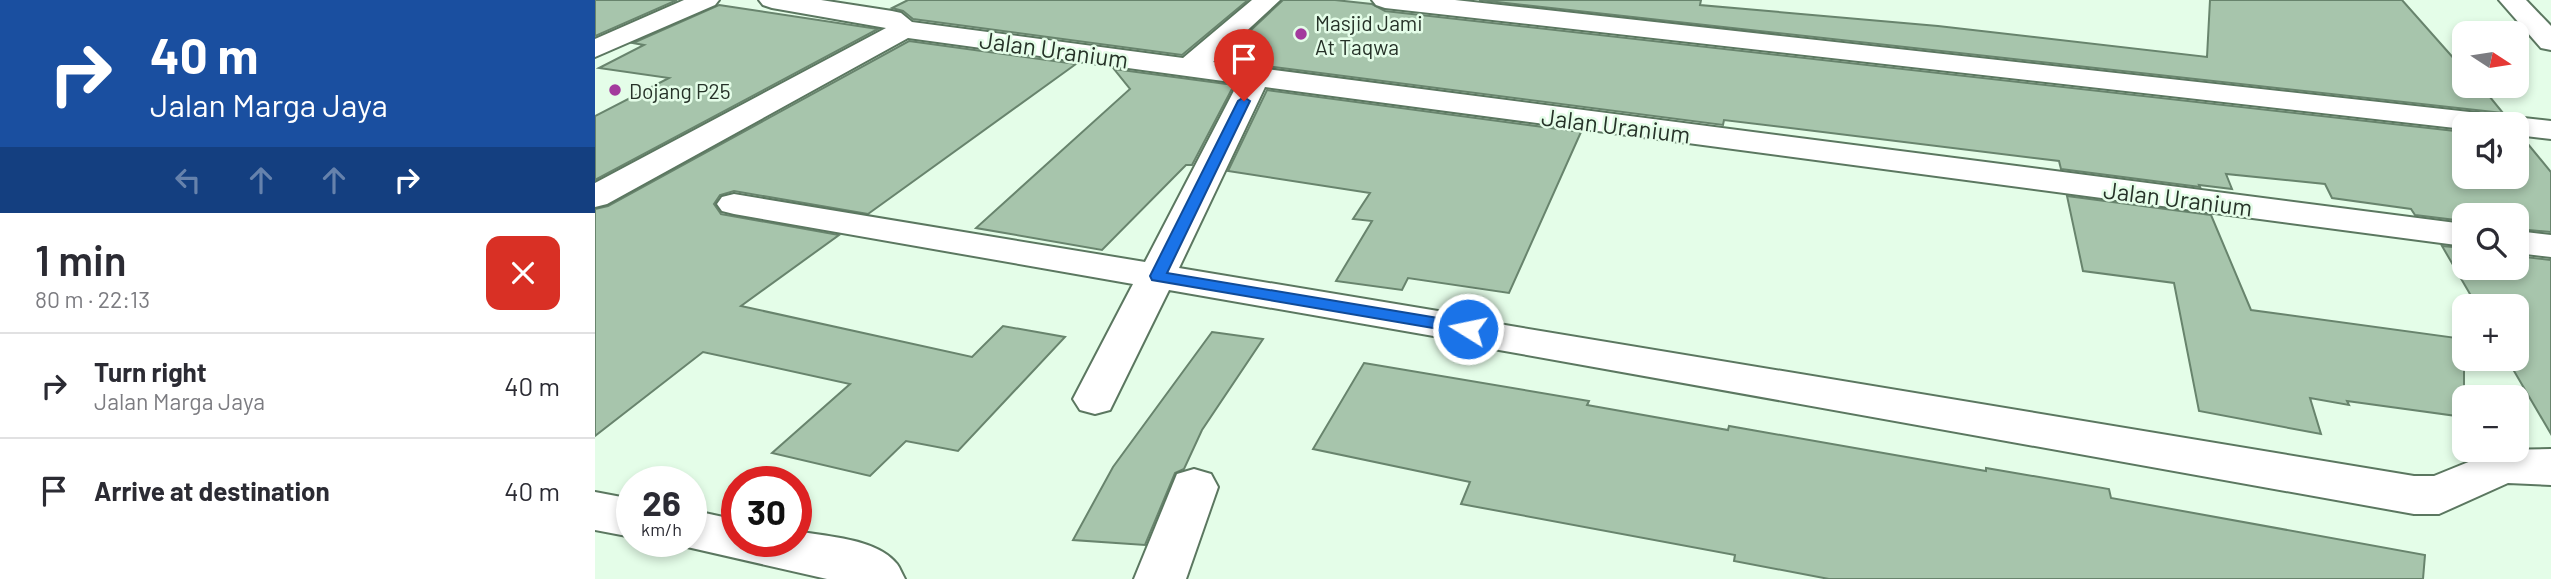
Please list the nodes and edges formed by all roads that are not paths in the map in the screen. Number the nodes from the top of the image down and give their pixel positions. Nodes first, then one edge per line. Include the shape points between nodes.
1 (706, 0) edge
2 (772, 0) edge
3 (1267, 0) edge
4 (1385, 0) edge
5 (2512, 0) edge
6 (852, 5) edge
7 (904, 29) junction
8 (2551, 42) edge
9 (595, 49) edge
10 (1189, 68) junction
11 (1256, 76) junction
12 (2452, 119) edge
13 (2529, 127) edge
14 (2551, 130) edge
15 (595, 197) edge
16 (734, 204) dead end
17 (2452, 233) edge
18 (2529, 243) edge
19 (2551, 246) edge
20 (1158, 276) junction
21 (1095, 399) dead end
22 (2551, 467) edge
23 (1194, 487) dead end
24 (595, 511) edge
25 (616, 515) edge
26 (812, 555) edge
27 (879, 579) edge
28 (1160, 579) edge

1 - 9 street
2 - 6 street, Jalan Uranium
3 - 10 street
4 - 12 street
5 - 8 street
6 - 7 street, Jalan Uranium via 892,19
7 - 10 street, Jalan Uranium
7 - 15 street
10 - 11 street, Jalan Uranium
11 - 17 street, Jalan Uranium
11 - 20 street
13 - 14 street
16 - 20 street
18 - 19 street
20 - 21 street
20 - 22 street via 2414,495 2439,495 2502,466
23 - 28 street
24 - 25 street
26 - 27 street via 861,565

